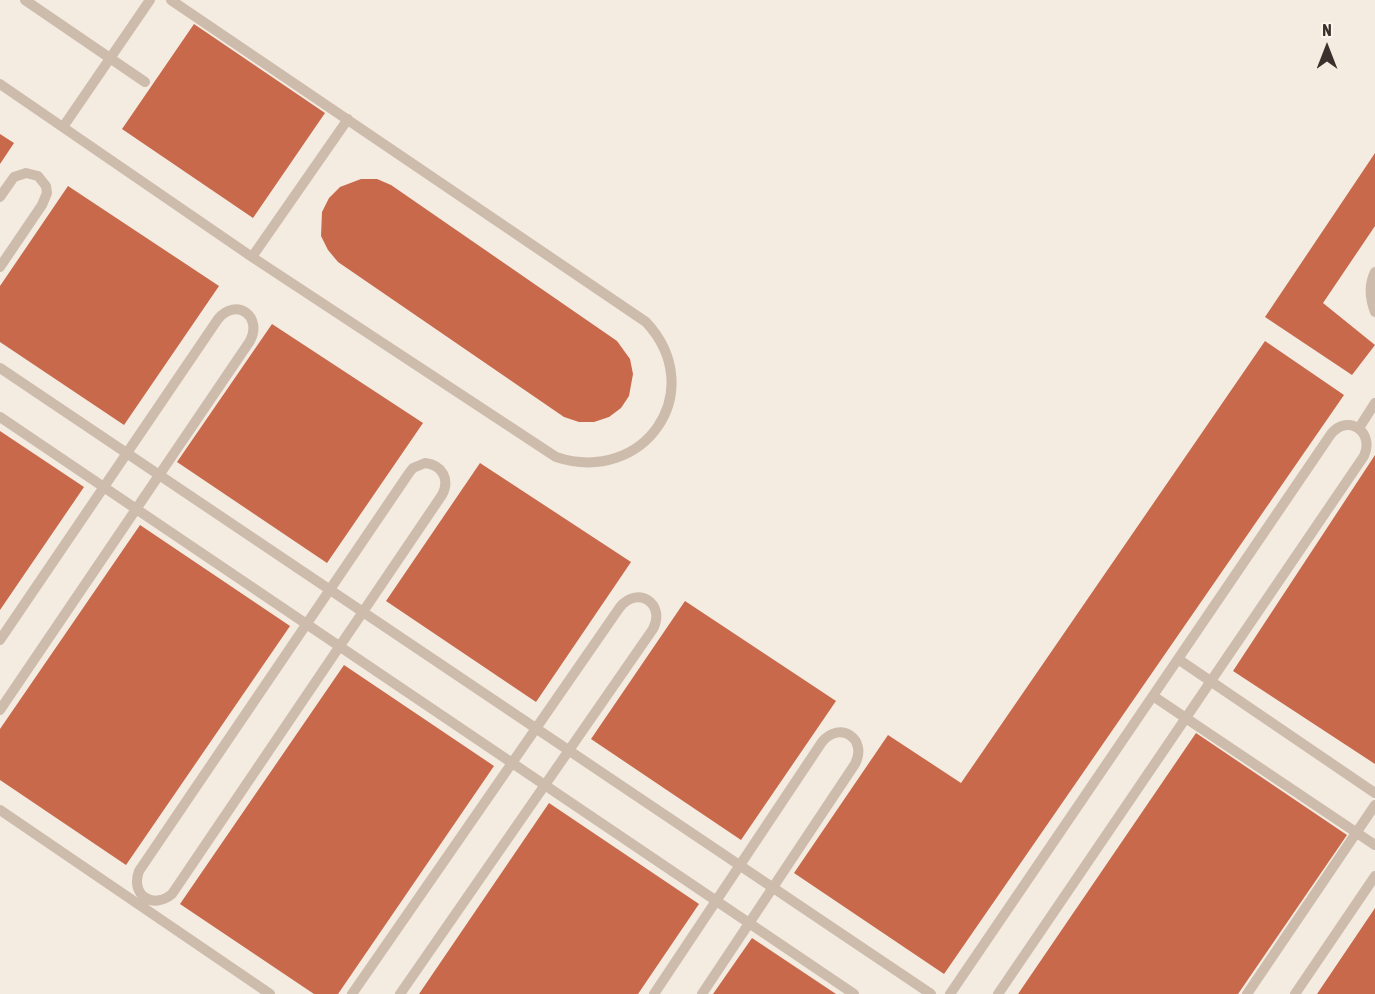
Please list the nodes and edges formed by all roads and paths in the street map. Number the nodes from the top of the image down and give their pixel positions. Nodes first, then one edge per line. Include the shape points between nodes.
1 (25, 0) edge
2 (150, 0) edge
3 (171, 0) edge
4 (110, 58) junction
5 (145, 82) dead end
6 (0, 84) edge
7 (348, 119) junction
8 (63, 127) junction
9 (0, 196) edge
10 (252, 256) junction
11 (0, 267) edge
12 (1375, 272) edge
13 (1375, 312) edge
14 (0, 368) edge
15 (1375, 403) edge
16 (0, 417) edge
17 (1359, 428) junction
18 (126, 453) junction
19 (159, 475) junction
20 (104, 487) junction
21 (136, 509) junction
22 (330, 590) junction
23 (363, 612) junction
24 (307, 624) junction
25 (0, 640) edge
26 (339, 646) junction
27 (1178, 659) junction
28 (1211, 681) junction
29 (1153, 696) junction
30 (0, 710) edge
31 (1186, 718) junction
32 (536, 728) junction
33 (569, 750) junction
34 (512, 763) junction
35 (545, 785) junction
36 (1375, 793) edge
37 (1375, 805) edge
38 (0, 810) edge
39 (1356, 833) junction
40 (1375, 845) edge
41 (740, 866) junction
42 (1375, 876) edge
43 (773, 888) junction
44 (716, 901) junction
45 (749, 923) junction
46 (270, 994) edge
47 (352, 994) edge
48 (400, 994) edge
49 (654, 994) edge
50 (702, 994) edge
51 (854, 994) edge
52 (931, 994) edge
53 (950, 994) edge
54 (998, 994) edge
55 (1247, 994) edge
56 (1295, 994) edge

1 - 4 lane
2 - 4 lane
3 - 7 lane
4 - 5 lane
4 - 8 lane
6 - 8 lane
7 - 10 lane
7 - 10 lane via 646,322 663,343 671,369 671,396 658,427 634,450 609,461 582,463 556,457
8 - 10 lane
9 - 11 lane via 14,177 26,173 38,176 47,193
12 - 13 lane via 1371,279
14 - 18 lane
15 - 17 lane
16 - 20 lane
17 - 27 lane via 1347,424 1331,434
17 - 28 lane via 1367,438 1364,456
18 - 19 lane
18 - 19 lane via 218,319 227,310 246,313 254,323 250,341
18 - 20 lane
19 - 21 lane
19 - 22 lane
20 - 21 lane
20 - 25 lane
21 - 24 lane
21 - 30 lane
22 - 23 lane
22 - 23 lane via 413,468 425,463 437,467 445,477 445,490
22 - 24 lane
23 - 26 lane
23 - 32 lane
24 - 26 lane
24 - 26 lane via 139,871 137,884 143,896 161,901 172,894
26 - 34 lane
27 - 28 lane
27 - 29 lane
28 - 31 lane
28 - 36 lane
29 - 31 lane
29 - 53 lane
31 - 39 lane
31 - 54 lane
32 - 33 lane
32 - 33 lane via 624,602 636,597 649,601 656,611 656,623
32 - 34 lane
33 - 35 lane
33 - 41 lane
34 - 35 lane
34 - 47 lane
35 - 44 lane
35 - 48 lane
37 - 39 lane
38 - 46 lane
39 - 40 lane
39 - 55 lane
41 - 43 lane
41 - 43 lane via 826,737 838,732 850,736 858,746 858,758
41 - 44 lane
42 - 56 lane
43 - 45 lane
43 - 52 lane
44 - 45 lane
44 - 49 lane
45 - 50 lane
45 - 51 lane

